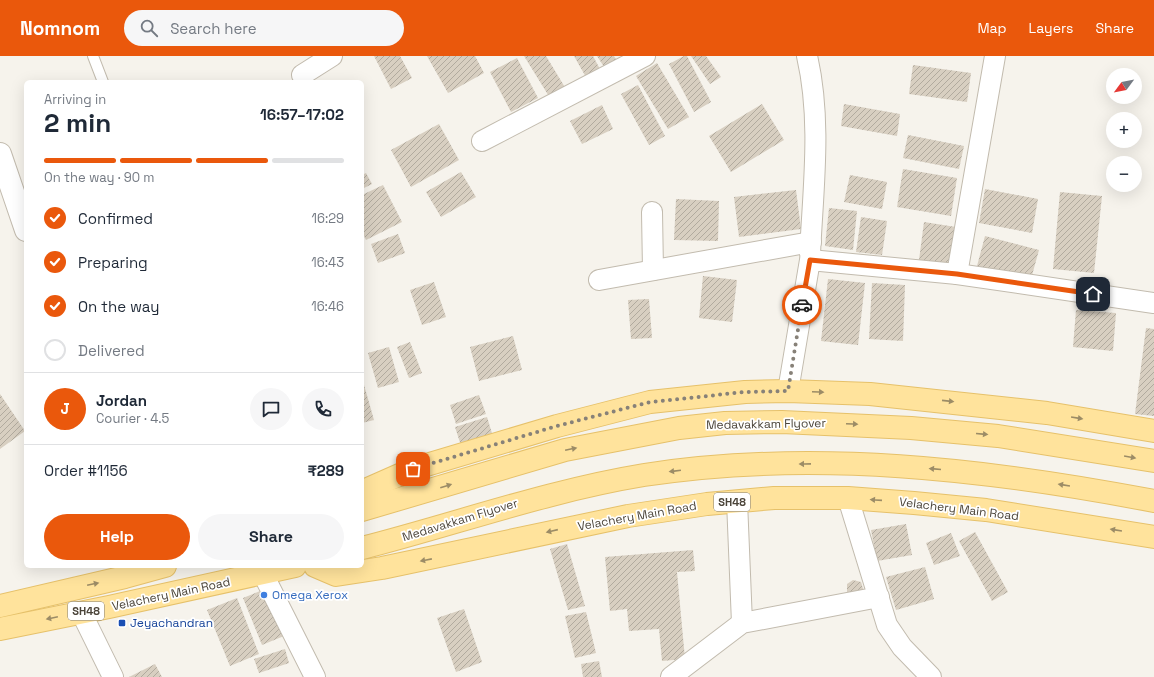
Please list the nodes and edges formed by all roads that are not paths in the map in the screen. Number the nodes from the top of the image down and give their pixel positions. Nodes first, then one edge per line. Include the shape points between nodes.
1 (93, 56) edge
2 (332, 56) edge
3 (646, 56) edge
4 (807, 56) edge
5 (995, 56) edge
6 (302, 75) dead end
7 (102, 80) edge
8 (482, 141) dead end
9 (0, 154) edge
10 (652, 212) dead end
11 (24, 224) edge
12 (811, 251) junction
13 (652, 270) junction
14 (957, 274) junction
15 (599, 280) dead end
16 (1154, 303) edge
17 (788, 391) junction
18 (1154, 431) edge
19 (1154, 461) edge
20 (364, 493) edge
21 (848, 498) junction
22 (736, 501) junction
23 (1154, 501) edge
24 (364, 509) edge
25 (1154, 537) edge
26 (364, 547) edge
27 (151, 568) edge
28 (287, 568) edge
29 (320, 568) edge
30 (124, 572) edge
31 (263, 574) junction
32 (879, 597) junction
33 (0, 606) edge
34 (81, 612) junction
35 (742, 624) junction
36 (0, 629) edge
37 (113, 677) edge
38 (315, 677) edge
39 (670, 677) edge
40 (931, 677) edge

1 - 7 lane
2 - 6 street
3 - 8 street
4 - 12 street via 816,124
5 - 14 street
9 - 11 street
10 - 13 street
12 - 13 street
12 - 14 street
12 - 17 street
13 - 15 street
14 - 16 street
17 -> 18 main road via 870,394 988,406
17 - 20 main road via 745,392 650,402 557,426 413,469 370,488
24 -> 19 main road, Medavakkam Flyover via 565,450 679,428 725,423 825,423 911,428 998,436
21 - 22 main road, Velachery Main Road / SH48
25 -> 21 main road, Velachery Main Road / SH48 via 986,510
21 - 32 street
22 -> 29 main road, Velachery Main Road / SH48 via 569,527 434,559 382,568 336,575
22 - 35 street
23 -> 26 main road, Medavakkam Flyover via 992,474 859,465 770,465 679,470 589,485 518,502
27 - 30 main road, SH48
28 - 31 main road, Velachery Main Road
33 -> 30 main road, SH48
31 - 34 main road, Velachery Main Road / SH48
31 - 38 street
32 - 35 street
32 - 40 street via 887,625 902,648
34 -> 36 main road, Velachery Main Road / SH48
34 - 37 street
35 - 39 street

